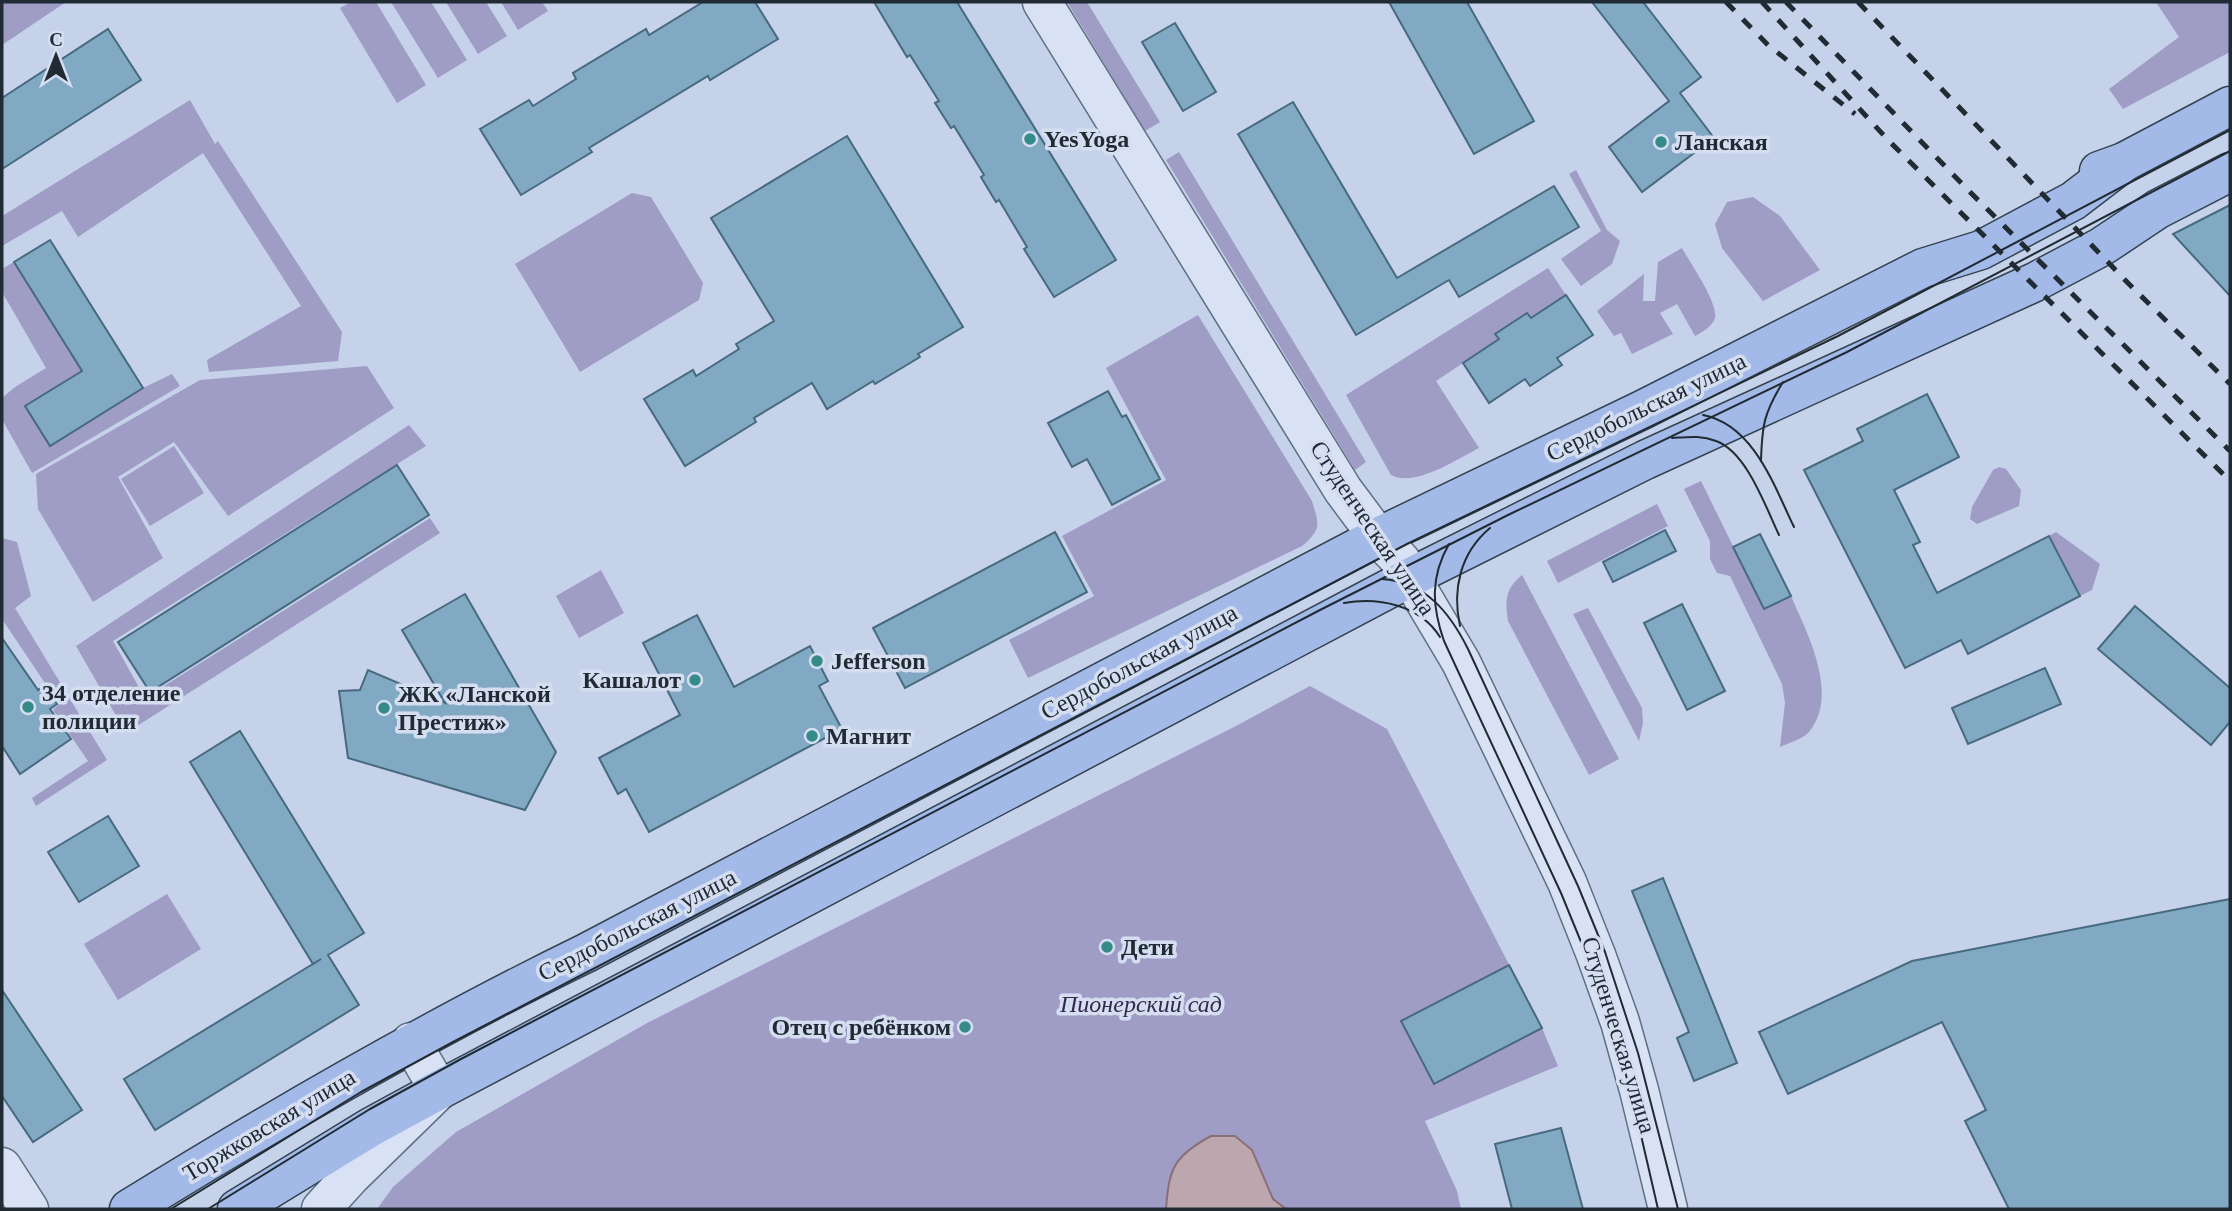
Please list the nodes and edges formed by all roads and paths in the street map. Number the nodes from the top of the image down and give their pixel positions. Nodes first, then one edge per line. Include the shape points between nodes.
1 (1042, 2) edge
2 (2230, 106) edge
3 (2230, 172) edge
4 (1378, 537) junction
5 (1411, 578) junction
6 (411, 1042) junction
7 (439, 1090) junction
8 (2, 1167) edge
9 (29, 1209) edge
10 (129, 1209) edge
11 (237, 1209) edge
12 (321, 1209) edge
13 (1668, 1209) edge

1 - 4 street, Студенческая улица via 1343,490
2 - 4 main road, Сердобольская улица via 2124,162 2073,201 1981,250 1923,268 1642,411
3 - 5 main road, Сердобольская улица via 2158,209 2090,233 2028,267 1952,319 1645,460
4 - 5 street, Студенческая улица
4 - 6 main road, Сердобольская улица
5 - 7 main road, Сердобольская улица
5 - 13 street, Студенческая улица via 1461,663 1584,922 1630,1055
6 - 7 street
6 - 10 main road, Торжковская улица
7 - 11 main road
7 - 12 street, Сердобольская улица
8 - 9 street

